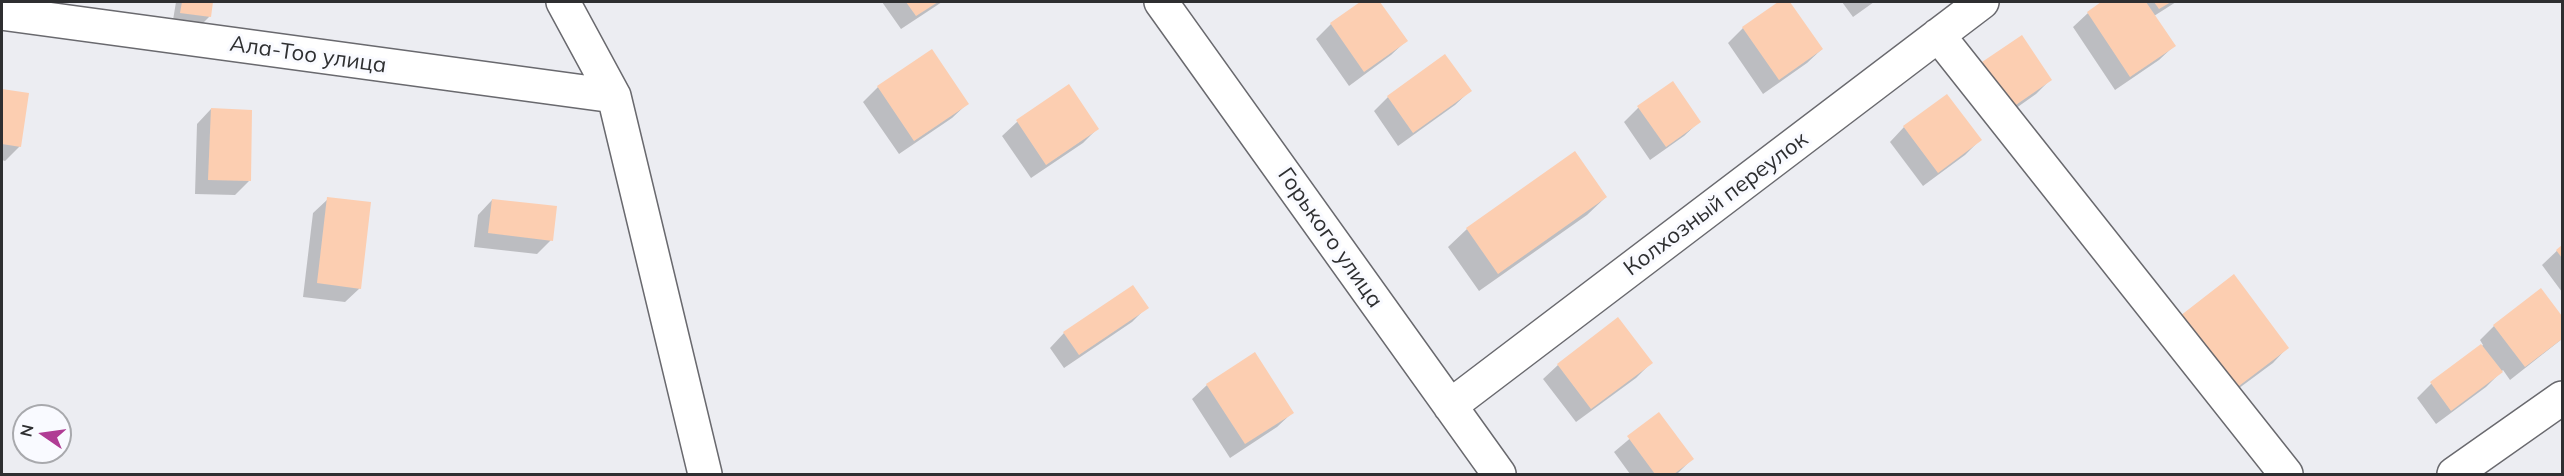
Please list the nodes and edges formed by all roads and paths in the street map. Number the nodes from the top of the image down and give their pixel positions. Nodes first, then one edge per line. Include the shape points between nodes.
1 (563, 2) edge
2 (1161, 2) edge
3 (1982, 2) edge
4 (2, 13) edge
5 (1938, 35) junction
6 (614, 96) junction
7 (2562, 398) edge
8 (1450, 406) junction
9 (705, 474) edge
10 (1498, 474) edge
11 (2286, 474) edge
12 (2454, 474) edge

1 - 6 street
2 - 8 street, Горького улица
3 - 5 street, Колхозный переулок
4 - 6 street, Ала-Тоо улица
5 - 8 street, Колхозный переулок
5 - 11 street
6 - 9 street
7 - 12 street
8 - 10 street, Горького улица

